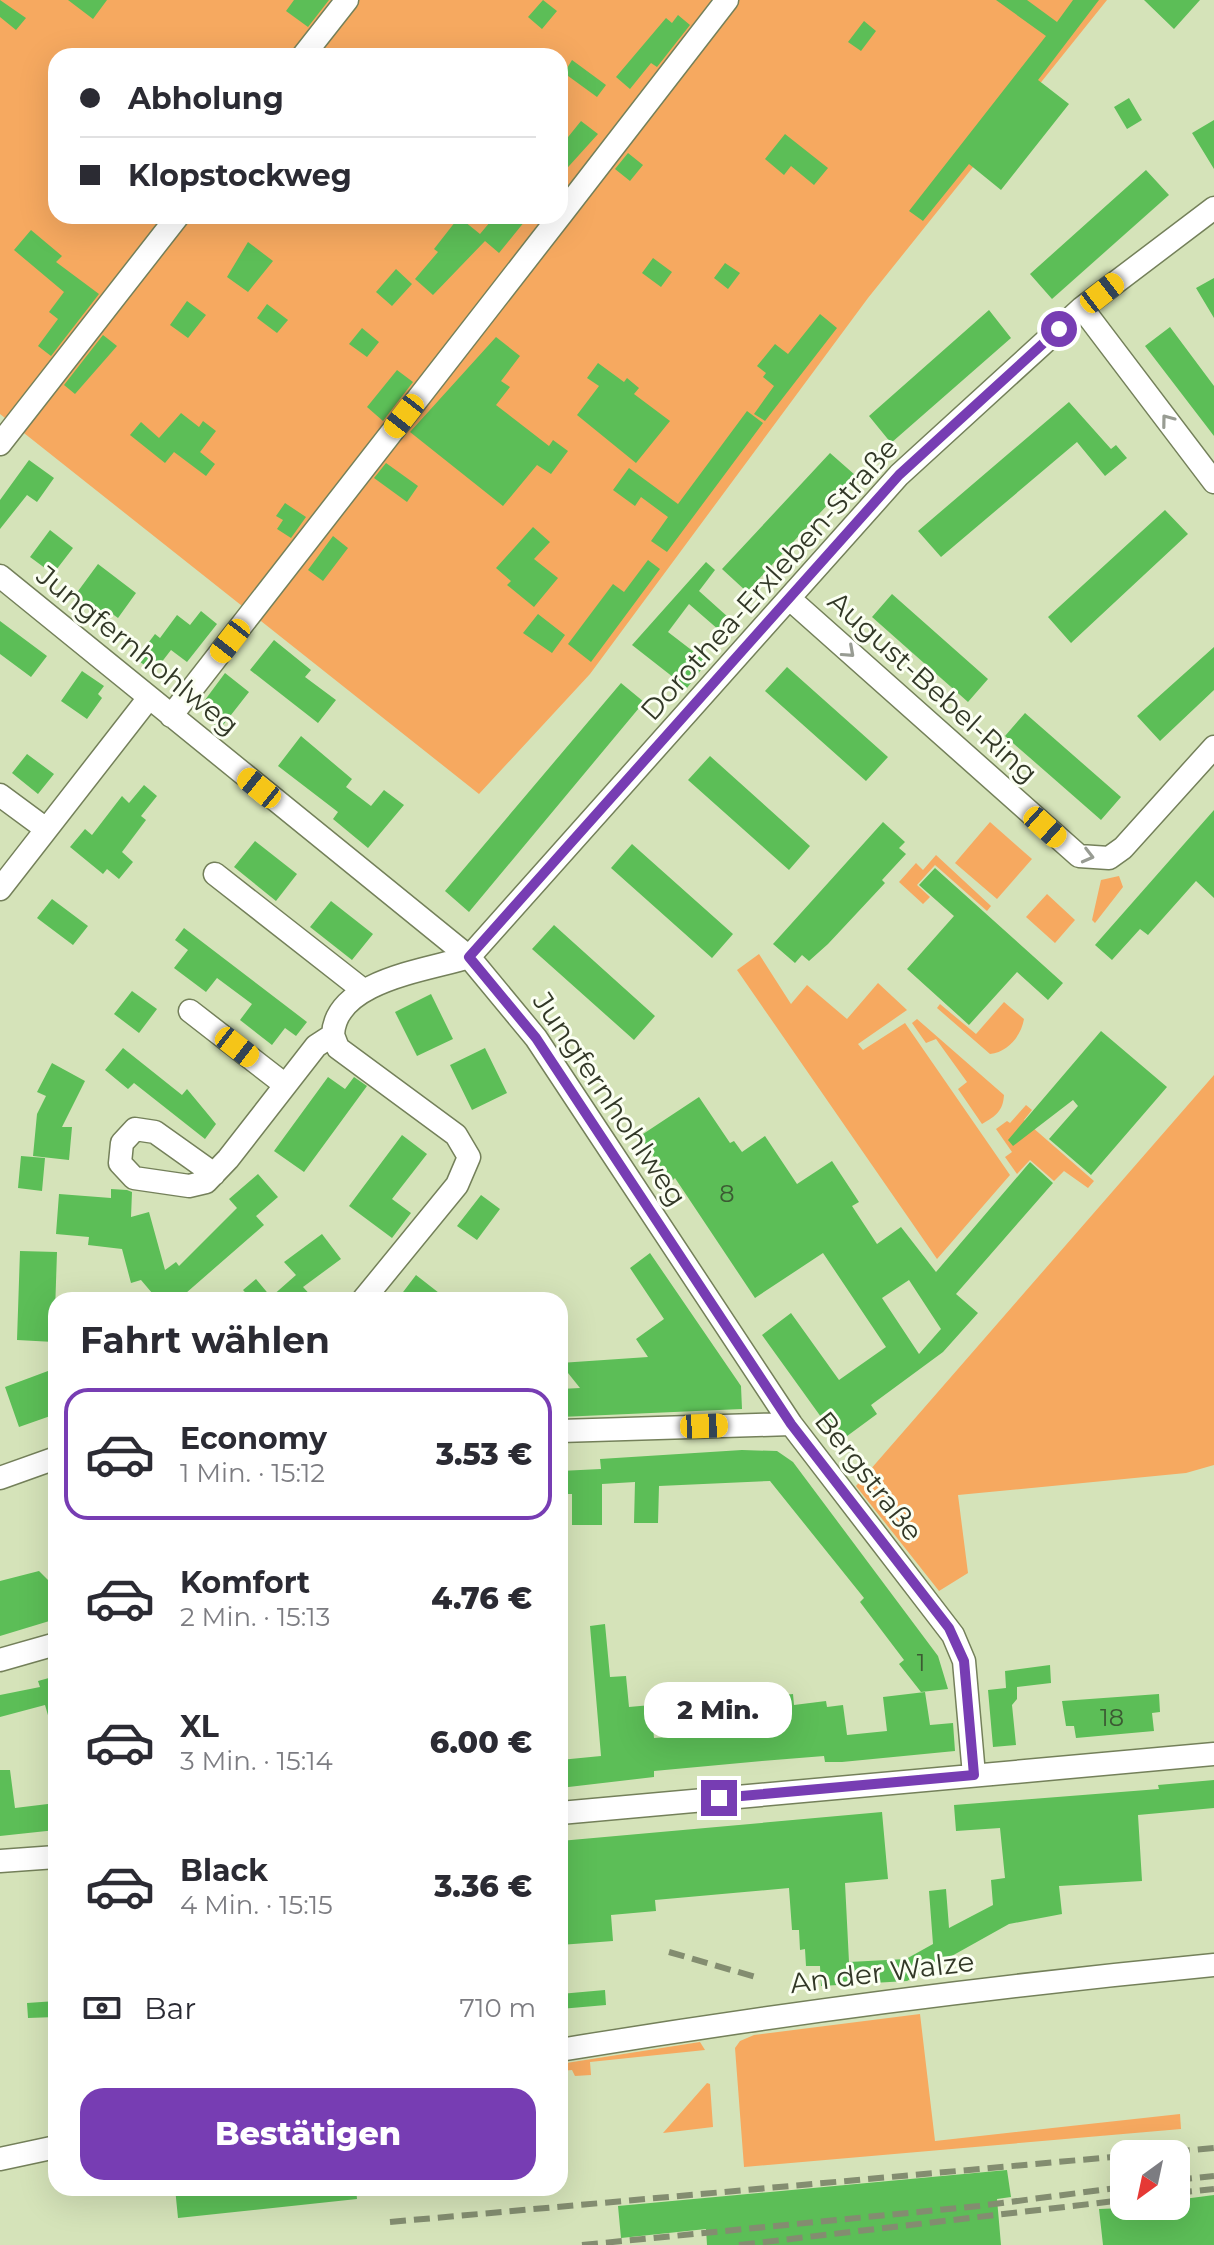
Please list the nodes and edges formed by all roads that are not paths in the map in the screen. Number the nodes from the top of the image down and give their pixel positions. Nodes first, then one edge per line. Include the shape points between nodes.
1 (347, 0) edge
2 (727, 0) edge
3 (309, 48) edge
4 (568, 206) edge
5 (1214, 208) edge
6 (172, 224) edge
7 (554, 224) edge
8 (1082, 308) junction
9 (0, 444) edge
10 (1214, 482) edge
11 (0, 576) edge
12 (791, 600) junction
13 (148, 699) junction
14 (171, 716) junction
15 (1214, 747) edge
16 (0, 795) edge
17 (46, 829) junction
18 (215, 874) dead end
19 (0, 889) edge
20 (469, 957) junction
21 (363, 990) junction
22 (190, 1011) dead end
23 (333, 1035) junction
24 (284, 1084) junction
25 (214, 1174) dead end
26 (370, 1292) edge
27 (791, 1424) junction
28 (568, 1431) edge
29 (48, 1461) edge
30 (0, 1478) edge
31 (48, 1646) edge
32 (0, 1660) edge
33 (1214, 1754) edge
34 (974, 1775) junction
35 (568, 1812) edge
36 (48, 1858) edge
37 (0, 1861) edge
38 (1214, 1965) edge
39 (568, 2049) edge
40 (48, 2149) edge
41 (0, 2159) edge

1 - 3 street
2 - 4 street
5 - 8 street, Dorothea-Erxleben-Straße
6 - 9 street
7 - 14 street
10 -> 8 street
8 - 12 street, Dorothea-Erxleben-Straße via 899,475
11 - 13 street, Jungfernhohlweg
12 -> 15 street, August-Bebel-Ring via 1079,856 1109,858 1123,848
12 - 20 street, Dorothea-Erxleben-Straße
13 - 14 street, Jungfernhohlweg
13 - 17 street
14 - 20 street, Jungfernhohlweg
16 - 17 street
17 - 19 street
18 - 21 street
20 - 21 street
20 - 27 street, Jungfernhohlweg via 536,1038
21 - 23 street via 336,1022
22 - 24 street
23 - 24 street via 316,1046
23 - 26 street via 338,1048 456,1135 469,1157 457,1185
24 - 25 street
27 - 28 street, Bergstraße
27 - 34 street, Bergstraße via 958,1643
29 - 30 street
31 - 32 street
33 - 34 street
34 - 35 street
36 - 37 street
38 - 39 street, An der Walze via 775,2016
40 - 41 street

